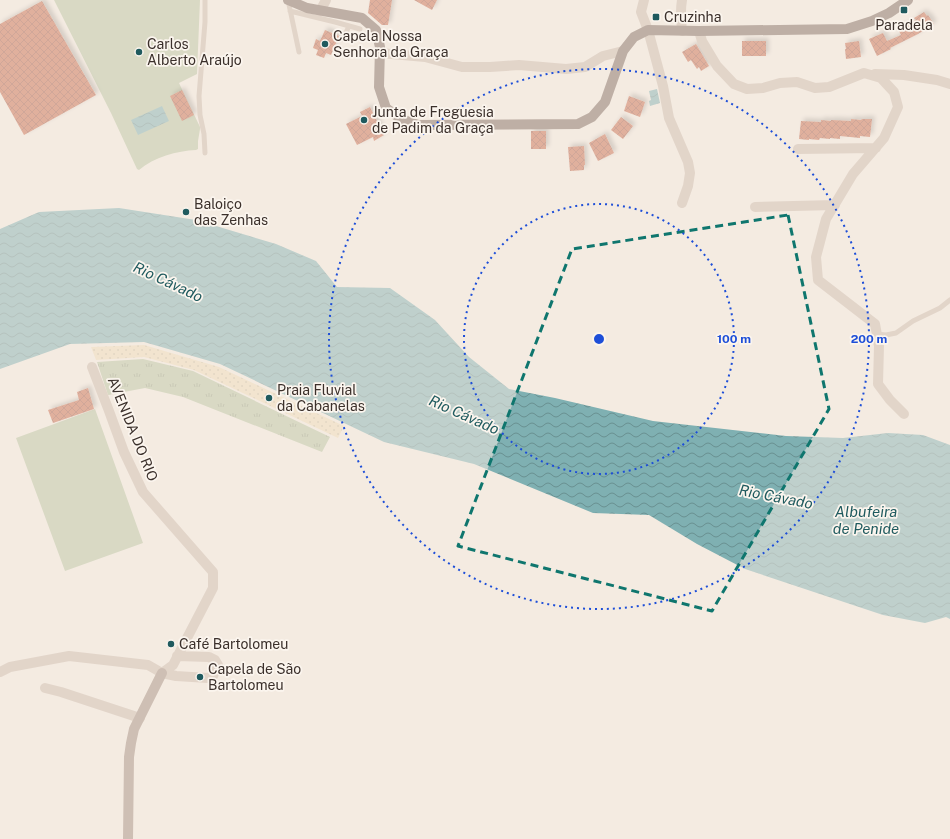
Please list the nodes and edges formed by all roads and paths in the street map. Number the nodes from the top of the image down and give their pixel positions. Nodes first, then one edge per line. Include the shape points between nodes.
1 (205, 0) edge
2 (288, 0) edge
3 (326, 0) edge
4 (644, 0) edge
5 (682, 0) edge
6 (908, 0) edge
7 (898, 4) edge
8 (290, 11) junction
9 (320, 11) junction
10 (349, 26) junction
11 (360, 29) dead end
12 (648, 30) junction
13 (682, 32) junction
14 (699, 32) junction
15 (343, 39) dead end
16 (623, 51) junction
17 (299, 52) dead end
18 (380, 53) junction
19 (864, 73) junction
20 (948, 82) edge
21 (876, 148) junction
22 (798, 149) dead end
23 (205, 153) dead end
24 (682, 203) dead end
25 (835, 205) junction
26 (755, 207) dead end
27 (950, 300) edge
28 (877, 334) junction
29 (92, 367) dead end
30 (904, 414) dead end
31 (177, 656) junction
32 (0, 672) edge
33 (162, 673) junction
34 (45, 688) dead end
35 (140, 718) junction
36 (128, 839) edge

1 - 23 lane via 200,96
2 - 8 lane
2 - 9 main road
3 - 9 street
4 - 12 street via 641,12
5 - 13 street
6 - 7 main road
7 - 14 main road via 889,13 847,28
8 - 10 lane
8 - 17 lane
9 - 18 main road via 362,18 376,30
10 - 11 lane
10 - 15 lane
12 - 13 main road
12 - 16 main road via 634,36
12 - 24 street via 663,86 668,118 688,162 690,173
13 - 14 main road
14 - 19 street via 717,66 734,84 747,89 763,88 780,82 796,82 815,88 829,87
16 - 18 street via 603,56 585,67 566,69 519,65 462,67 425,57
16 - 18 main road via 605,102 592,117 578,124 418,125 401,119 386,108 379,87
19 - 20 street via 904,75
19 - 21 street via 881,78 894,92 898,107 884,138
21 - 22 street
21 - 25 street via 853,174
25 - 26 street
25 - 28 street via 826,218 816,257 818,280 876,324
27 - 28 lane via 896,333
28 - 30 street via 878,384
29 - 31 street, AVENIDA DO RIO via 124,452 143,492 213,572 212,588
31 - 33 street, AVENIDA DO RIO via 173,665
31 - 33 street via 209,657 218,665 213,676 208,678
32 - 33 street via 10,667 69,656 148,665
33 - 35 street, AVENIDA DO RIO
34 - 35 street
35 - 36 street, AVENIDA DO RIO via 130,743

